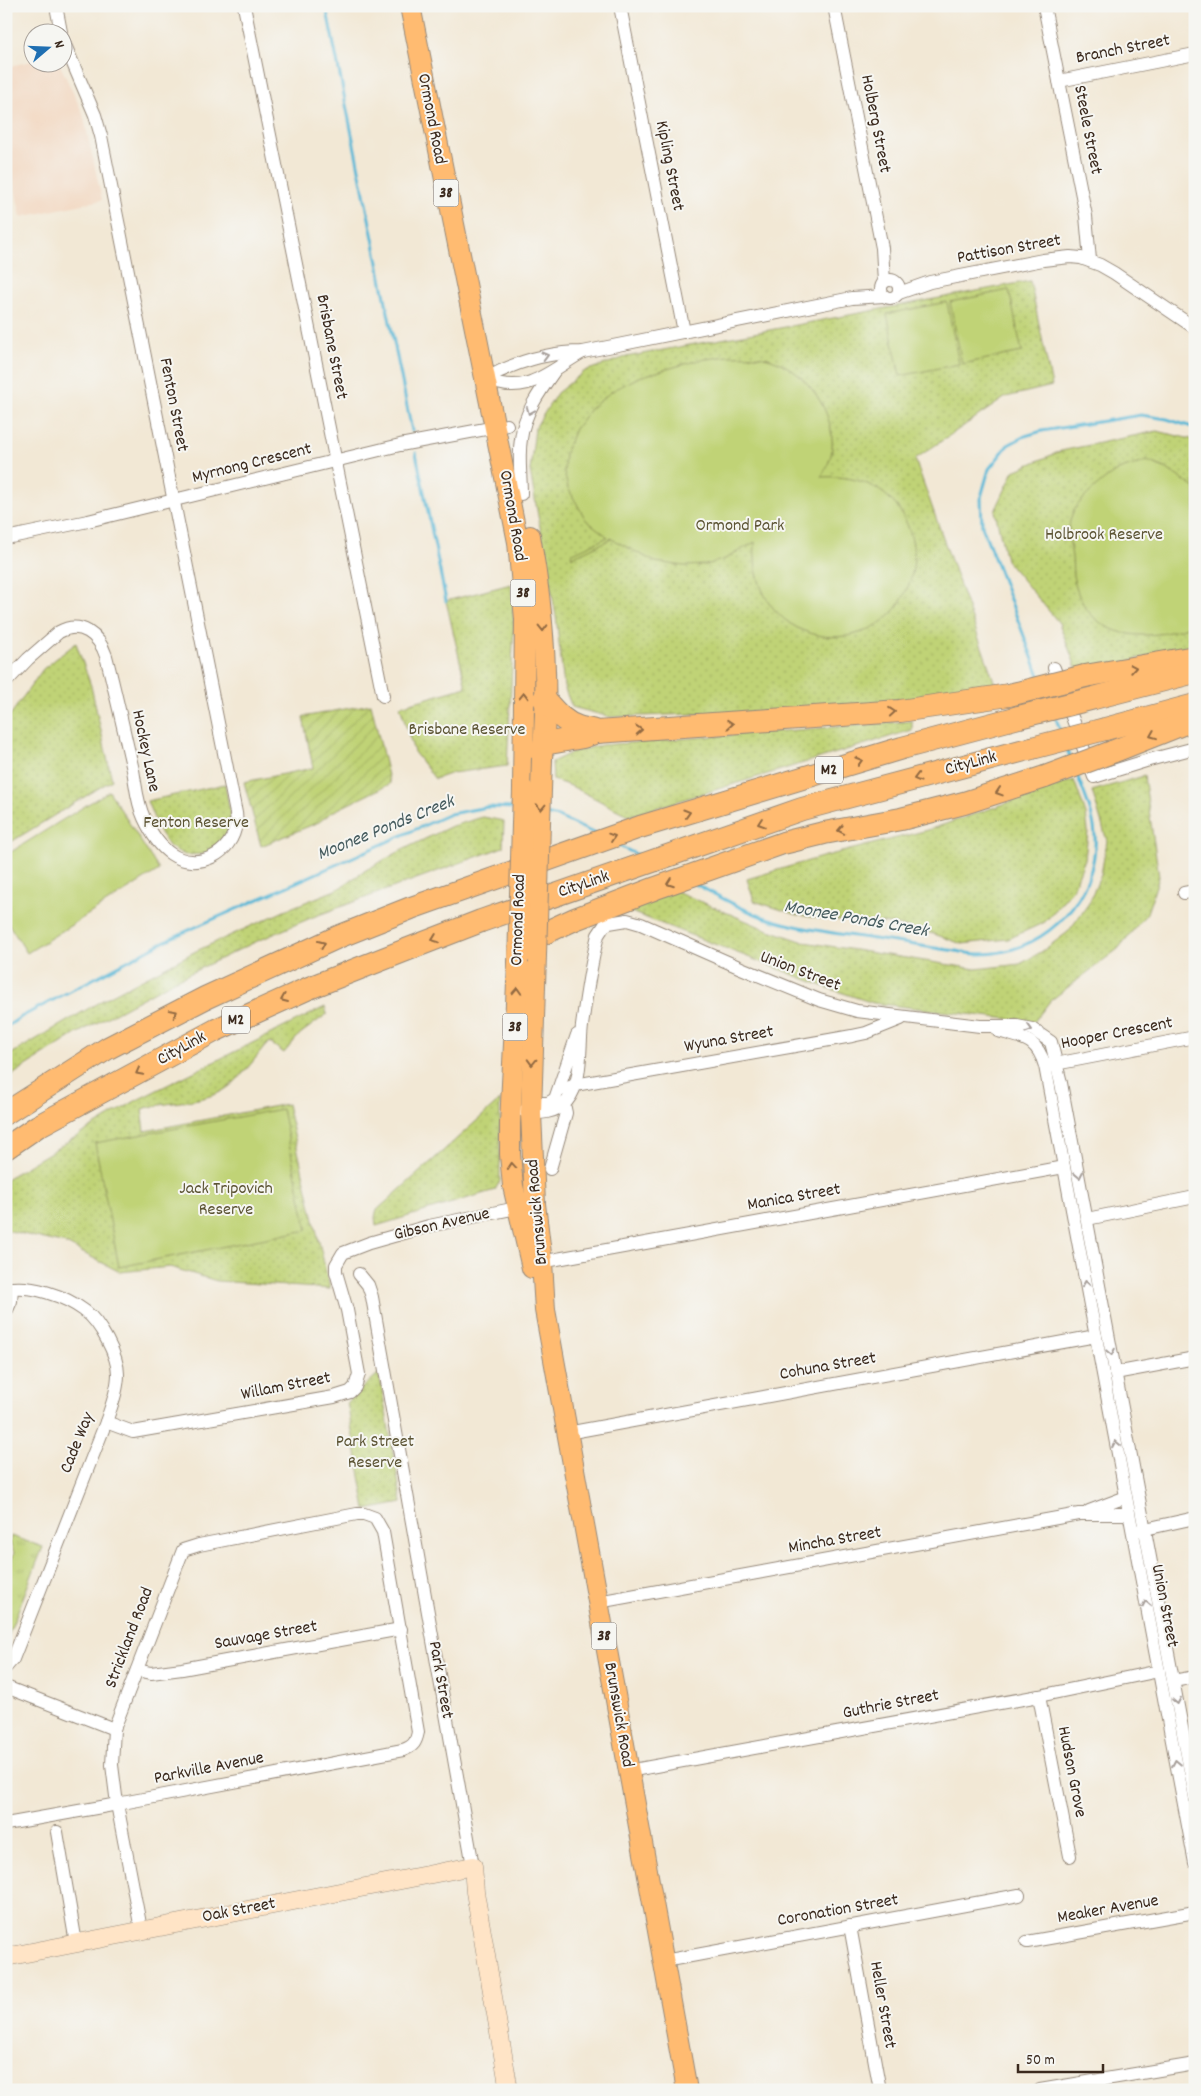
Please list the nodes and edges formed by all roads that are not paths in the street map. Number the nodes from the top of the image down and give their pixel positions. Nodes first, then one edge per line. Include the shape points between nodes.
1 (56, 6) edge
2 (244, 6) edge
3 (410, 6) edge
4 (422, 6) edge
5 (620, 6) edge
6 (834, 6) edge
7 (1044, 6) edge
8 (59, 22) edge
9 (1195, 54) edge
10 (72, 61) edge
11 (1059, 81) junction
12 (1090, 260) junction
13 (890, 287) junction
14 (1195, 328) edge
15 (684, 332) junction
16 (583, 352) junction
17 (555, 370) junction
18 (493, 379) junction
19 (501, 426) junction
20 (336, 461) junction
21 (521, 494) junction
22 (174, 501) junction
23 (6, 538) edge
24 (1195, 657) edge
25 (1054, 668) dead end
26 (1195, 672) edge
27 (6, 682) edge
28 (383, 696) dead end
29 (544, 699) junction
30 (1195, 705) edge
31 (1195, 719) edge
32 (597, 732) junction
33 (1195, 748) edge
34 (533, 752) junction
35 (230, 784) joint
36 (529, 910) junction
37 (575, 919) junction
38 (615, 920) joint
39 (537, 945) junction
40 (583, 1018) junction
41 (903, 1018) junction
42 (1195, 1037) edge
43 (1051, 1065) junction
44 (575, 1086) junction
45 (559, 1091) junction
46 (564, 1104) junction
47 (10, 1108) edge
48 (531, 1108) junction
49 (510, 1116) junction
50 (6, 1148) edge
51 (1064, 1167) junction
52 (550, 1169) dead end
53 (1195, 1198) edge
54 (526, 1206) junction
55 (1087, 1219) junction
56 (351, 1249) joint
57 (1088, 1261) junction
58 (537, 1263) junction
59 (359, 1274) dead end
60 (9, 1288) edge
61 (6, 1312) edge
62 (1096, 1336) junction
63 (1195, 1358) edge
64 (1115, 1373) junction
65 (106, 1422) junction
66 (567, 1433) junction
67 (1126, 1497) junction
68 (1079, 1514) junction
69 (1128, 1514) junction
70 (371, 1516) joint
71 (1195, 1518) edge
72 (1138, 1530) junction
73 (598, 1602) junction
74 (401, 1629) junction
75 (6, 1667) edge
76 (137, 1670) junction
77 (1158, 1671) junction
78 (1195, 1677) edge
79 (1173, 1681) junction
80 (6, 1687) edge
81 (1038, 1696) junction
82 (114, 1729) junction
83 (416, 1742) joint
84 (628, 1770) junction
85 (1195, 1797) edge
86 (117, 1804) junction
87 (6, 1824) edge
88 (56, 1832) dead end
89 (1070, 1856) dead end
90 (1195, 1863) edge
91 (473, 1866) junction
92 (1019, 1895) dead end
93 (1195, 1912) edge
94 (850, 1926) junction
95 (141, 1929) junction
96 (1027, 1942) dead end
97 (76, 1943) junction
98 (6, 1956) edge
99 (664, 1961) junction
100 (1195, 2064) edge
101 (1044, 2089) edge
102 (509, 2090) edge
103 (688, 2090) edge
104 (880, 2090) edge

1 - 8 street
2 - 20 street, Brisbane Street
3 - 18 main road, Ormond Road / 38
4 - 18 main road, Ormond Road / 38
5 - 15 street, Kipling Street
6 - 13 street, Holberg Street
7 - 11 street, Steele Street
9 - 11 street, Branch Street
10 - 22 street, Fenton Street via 101,136
11 - 12 street, Steele Street via 1086,216
12 - 13 street, Pattison Street via 1057,258
12 - 14 street, Pattison Street
13 - 15 street, Pattison Street via 852,298
15 - 16 street, Pattison Street
16 - 17 street, Pattison Street
18 -> 16 street, Pattison Street via 551,354
17 - 18 street, Pattison Street via 532,383
17 -> 21 street, Pattison Street via 538,394 521,439
18 - 19 main road, Ormond Road / 38
19 - 20 street, Myrnong Crescent via 408,443
19 - 21 main road, Ormond Road / 38
34 -> 19 main road, Ormond Road / 38 via 522,573
20 - 22 street, Myrnong Crescent
20 - 28 street, Brisbane Street
21 -> 29 main road, Ormond Road / 38 via 543,619
22 - 23 street, Myrnong Crescent
22 - 35 street, Fenton Street
32 -> 24 highway, bridge via 900,711 1009,695 1086,676
25 - 33 street via 1094,778
47 -> 26 highway, CityLink / M2, bridge via 124,1040 259,972 411,908 640,828 902,748
27 - 35 street, Hockey Lane via 64,629 85,629 94,635 106,656 141,811 156,840 178,858 192,861 212,858 231,840 237,822
29 - 32 highway via 565,720
29 - 34 main road, Ormond Road / 38
30 -> 50 highway, CityLink / M2, bridge via 802,809 406,950 249,1014 38,1126
31 -> 37 highway, bridge via 1045,777 902,819 791,841
32 - 34 highway
34 - 36 main road, Ormond Road / 38, bridge
36 - 37 highway via 561,919
36 - 39 main road, Ormond Road / 38, bridge
49 -> 36 main road, Ormond Road / 38, bridge via 518,963
37 - 39 highway
38 - 40 street, Brunswick Road via 604,926 598,935
38 - 41 street, Union Street via 641,924 839,1007
39 -> 48 main road, Ormond Road / 38
40 - 44 street, Brunswick Road
40 - 45 street, Brunswick Road
41 - 43 street, Union Street via 1032,1029 1051,1042
41 - 44 street, Wyuna Street via 852,1036
42 - 43 street, Hooper Crescent
43 - 51 street, Union Street
43 -> 55 street, Union Street
44 - 45 street, Wyuna Street
44 - 46 street, Brunswick Road
45 - 48 street via 552,1101
46 - 48 street via 554,1110
46 - 52 street, Brunswick Road via 566,1113
48 - 49 street
48 - 54 main road, Brunswick Road / 38
54 -> 49 main road, Brunswick Road / 38 via 512,1178
51 - 57 street, Union Street
51 - 58 street, Manica Street
53 - 55 street
54 - 56 street, Gibson Avenue via 429,1226
54 - 58 main road, Brunswick Road / 38
55 - 57 street, Union Street
56 - 65 street, Willam Street via 336,1265 359,1374 350,1392 133,1432
62 -> 57 street, Union Street
57 -> 64 street, Union Street
58 - 66 main road, Brunswick Road / 38
59 - 91 street, Park Street via 368,1285 372,1298
60 - 61 street via 11,1301
60 - 65 street, Cade Way via 31,1288 48,1293 86,1311 108,1339 118,1373
62 - 66 street, Cohuna Street
67 -> 62 street, Union Street
63 - 64 street
64 - 72 street, Union Street
65 - 75 street, Cade Way via 13,1659
66 - 73 main road, Brunswick Road / 38
67 - 68 street, Mincha Street
67 - 69 street, Union Street
68 - 69 street, Mincha Street
68 - 73 street, Mincha Street
69 - 72 street, Union Street
70 - 74 street, Park Street via 376,1518 383,1532
70 - 76 street, Strickland Road via 357,1514 183,1550
71 - 72 street
77 -> 72 street, Union Street
72 - 79 street, Union Street
73 - 84 main road, Brunswick Road / 38
74 - 76 street, Sauvage Street via 182,1669 151,1673
74 - 83 street, Park Street via 418,1732
76 - 82 street, Strickland Road
77 - 81 street, Guthrie Street
90 -> 77 street, Union Street
78 - 79 street
79 -> 85 street, Union Street
80 - 82 street
81 - 84 street, Guthrie Street
81 - 89 street, Hudson Grove
82 - 86 street, Strickland Road via 112,1766
83 - 86 street, Parkville Avenue via 403,1750
84 - 99 main road, Brunswick Road / 38
86 - 87 street, Parkville Avenue
86 - 95 street, Strickland Road
88 - 97 street
91 - 95 street, Oak Street
91 - 102 street, Park Street
92 - 94 street, Coronation Street
93 - 96 street, Meaker Avenue
94 - 99 street, Coronation Street
94 - 104 street, Heller Street
95 - 97 street, Oak Street
97 - 98 street, Oak Street
99 - 103 main road, Brunswick Road / 38
100 - 101 street

